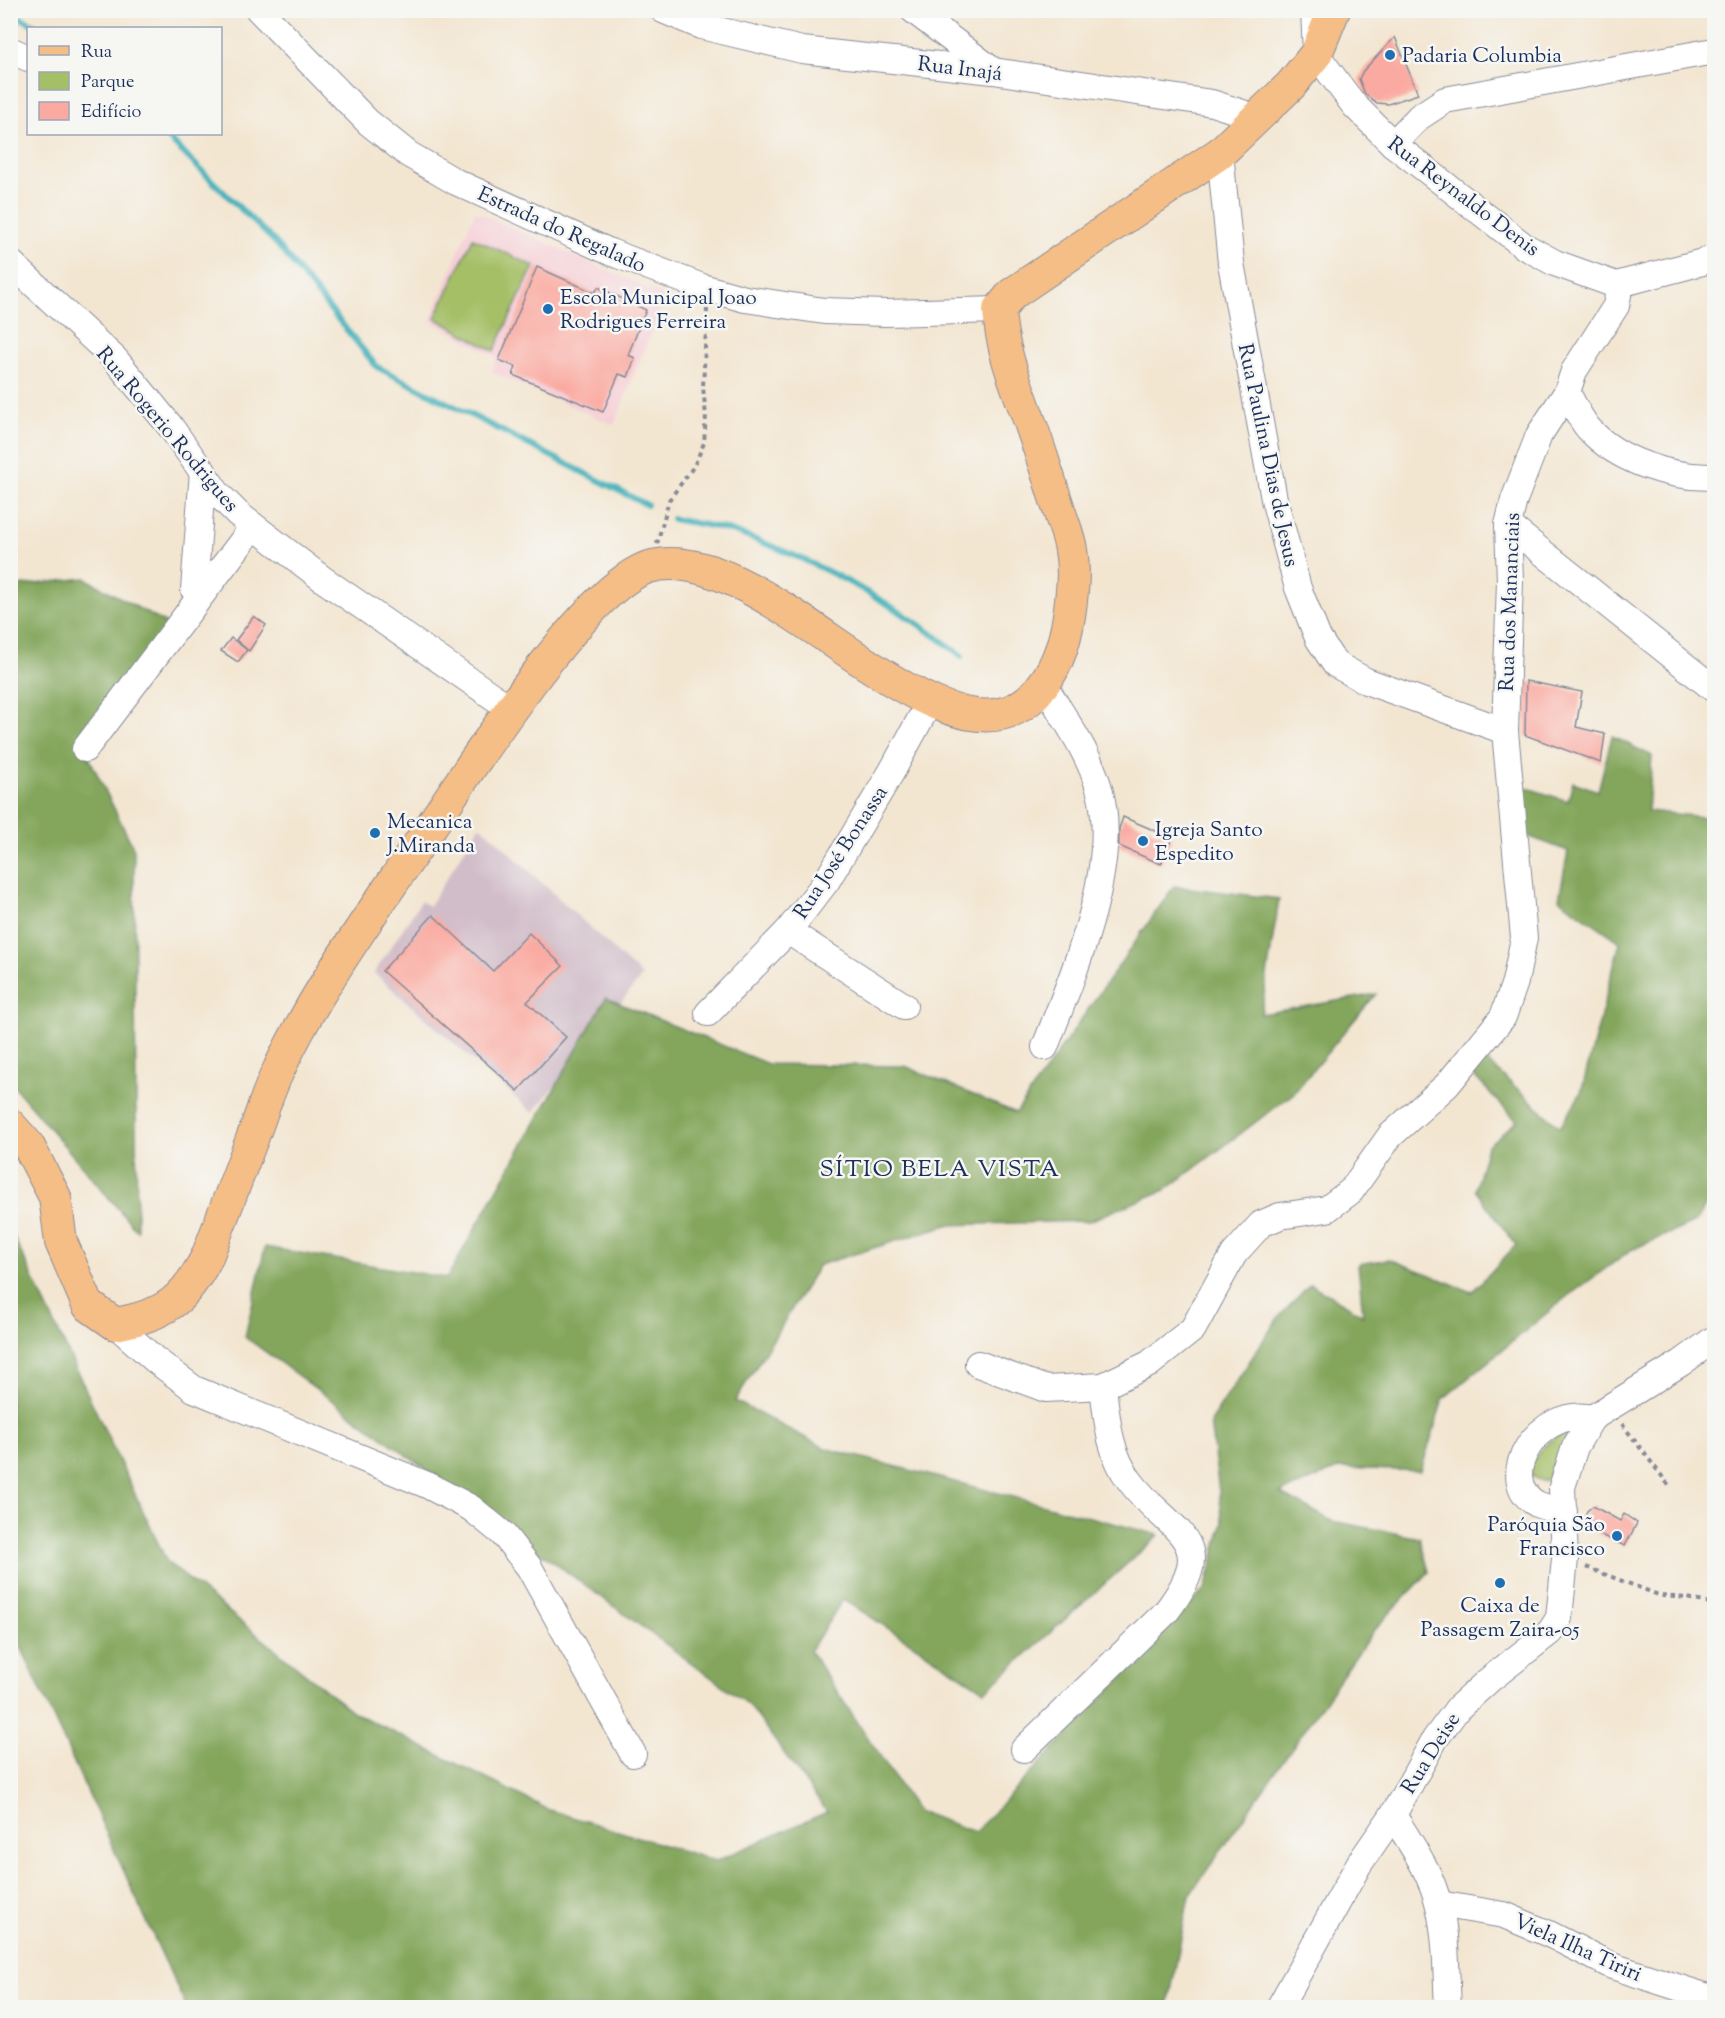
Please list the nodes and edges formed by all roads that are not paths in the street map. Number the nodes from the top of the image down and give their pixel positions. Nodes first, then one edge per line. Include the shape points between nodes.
1 (259, 10) edge
2 (663, 10) edge
3 (913, 10) edge
4 (1314, 10) edge
5 (1334, 10) edge
6 (10, 50) edge
7 (1714, 51) edge
8 (1316, 54) junction
9 (27, 58) edge
10 (993, 71) junction
11 (1258, 118) junction
12 (1393, 144) junction
13 (1220, 153) junction
14 (1714, 259) edge
15 (10, 262) edge
16 (1616, 285) junction
17 (999, 310) junction
18 (1567, 392) junction
19 (203, 471) junction
20 (1714, 477) edge
21 (1508, 525) junction
22 (253, 527) junction
23 (194, 590) dead end
24 (1043, 683) junction
25 (1714, 689) edge
26 (929, 703) junction
27 (511, 708) junction
28 (1505, 731) junction
29 (85, 749) dead end
30 (788, 931) junction
31 (904, 1006) dead end
32 (708, 1013) dead end
33 (1045, 1047) dead end
34 (10, 1125) edge
35 (115, 1324) junction
36 (1714, 1339) edge
37 (978, 1364) dead end
38 (1103, 1386) junction
39 (1600, 1412) junction
40 (1564, 1511) junction
41 (1024, 1749) dead end
42 (633, 1754) dead end
43 (1393, 1815) junction
44 (1439, 1904) junction
45 (1714, 1999) edge
46 (1279, 2007) edge
47 (1448, 2007) edge

1 - 17 street, Estrada do Regalado via 368,122 408,154 456,182 610,252 708,289 824,311
2 - 10 street, Rua Inajá via 711,29 802,50
3 - 10 street
4 - 8 street
5 - 8 main road
6 - 9 street
7 - 12 street via 1445,100 1419,117
8 - 11 main road
8 - 12 street, Rua Reynaldo Denis via 1354,105
10 - 11 street, Rua Inajá via 1212,103
11 - 13 main road
12 - 16 street, Rua Reynaldo Denis via 1524,246 1555,263
13 - 17 main road via 1012,294
13 - 28 street, Rua Paulina Dias de Jesus via 1231,263 1274,500 1298,588 1318,638 1335,663 1366,681
14 - 16 street
15 - 19 street, Rua Rogerio Rodrigues via 115,359
16 - 18 street, Rua dos Mananciais via 1616,306 1574,371
17 - 24 main road via 1005,352 1071,549 1073,587 1067,627 1061,651
18 - 20 street via 1587,427 1600,440 1630,457 1685,476
18 - 21 street, Rua dos Mananciais via 1539,435 1524,469
19 - 22 street, Rua Rogerio Rodrigues via 218,494
19 - 23 street
21 - 25 street
21 - 28 street, Rua dos Mananciais
22 - 27 street, Rua Rogerio Rodrigues
22 - 29 street
24 - 26 main road via 1021,708 999,714 969,713
24 - 33 street via 1091,767 1105,821 1098,889 1078,963
26 - 27 main road via 726,574 674,561 645,567 624,580 580,621
26 - 30 street, Rua José Bonassa via 826,882
27 - 35 main road via 330,976 300,1027 277,1072 207,1257 194,1281 176,1302 157,1313
28 - 38 street via 1524,938 1503,1017 1447,1085 1390,1136 1351,1191 1327,1209 1280,1216 1261,1224 1234,1254 1193,1329 1149,1364
30 - 31 street
30 - 32 street, Rua José Bonassa
34 - 35 main road via 28,1145 55,1197 61,1242 88,1305
35 - 42 street via 194,1389 427,1485 471,1508 503,1534 529,1567
36 - 39 street, Rua Deise
37 - 38 street via 1046,1389
38 - 41 street via 1114,1454 1130,1481 1184,1536 1192,1557 1191,1570 1183,1590 1166,1612
39 - 40 street, Rua Deise via 1575,1447 1562,1487
39 - 40 street, Rua Deise via 1557,1420 1534,1436 1525,1450 1520,1467 1521,1484 1527,1495 1537,1503
40 - 43 street, Rua Deise via 1565,1559 1559,1618 1550,1632 1458,1708 1435,1739
43 - 44 street via 1426,1869
43 - 46 street, Rua Deise via 1359,1864
44 - 45 street, Viela Ilha Tiriri via 1504,1915 1612,1966
44 - 47 street

